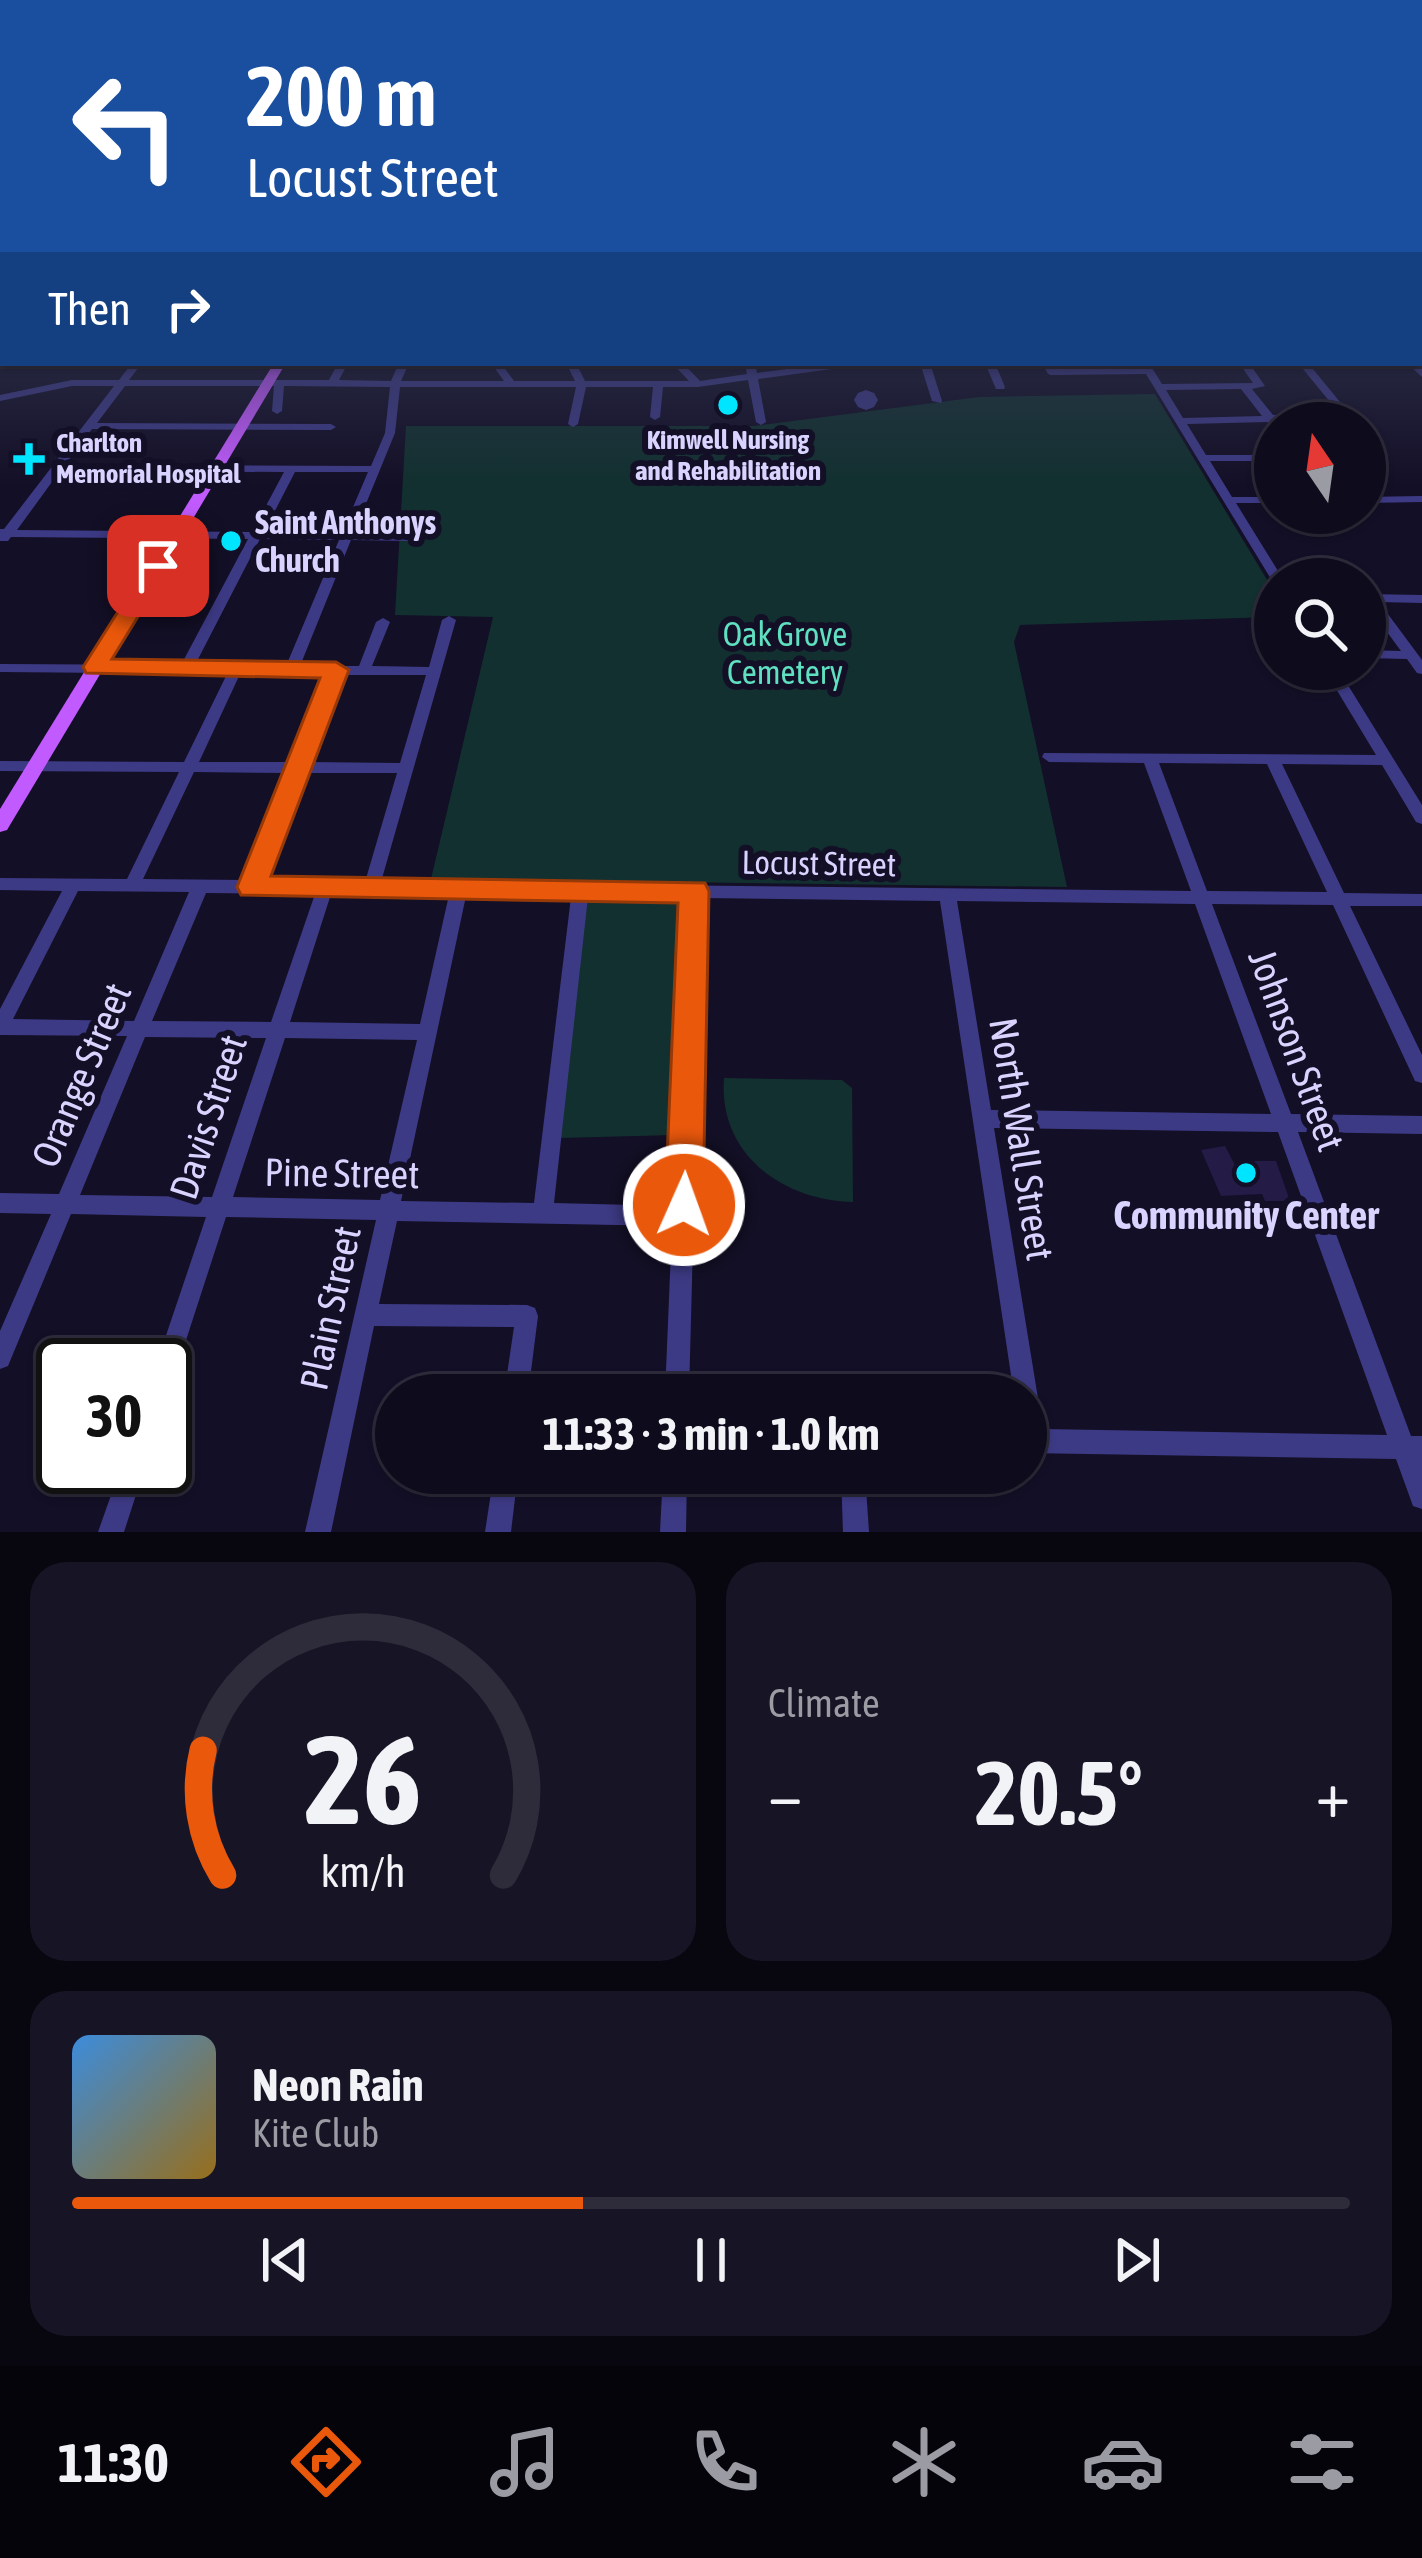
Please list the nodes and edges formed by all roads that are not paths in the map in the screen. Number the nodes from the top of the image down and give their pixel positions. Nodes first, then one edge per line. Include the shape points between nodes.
1 (134, 366) edge
2 (279, 366) edge
3 (342, 366) edge
4 (403, 366) edge
5 (498, 366) edge
6 (573, 366) edge
7 (680, 366) edge
8 (752, 366) edge
9 (813, 366) edge
10 (856, 366) edge
11 (926, 366) edge
12 (991, 366) edge
13 (1246, 366) edge
14 (1306, 366) edge
15 (1049, 367) edge
16 (1147, 367) edge
17 (755, 376) junction
18 (121, 382) junction
19 (273, 382) junction
20 (333, 383) junction
21 (395, 383) junction
22 (511, 384) junction
23 (582, 384) junction
24 (658, 384) junction
25 (698, 384) junction
26 (1000, 386) dead end
27 (1159, 387) junction
28 (1246, 387) junction
29 (871, 392) dead end
30 (0, 398) edge
31 (937, 401) dead end
32 (1257, 402) edge
33 (1335, 402) edge
34 (277, 411) dead end
35 (655, 417) dead end
36 (1254, 421) edge
37 (761, 422) dead end
38 (1180, 422) junction
39 (573, 424) dead end
40 (89, 426) junction
41 (243, 426) junction
42 (331, 428) dead end
43 (1203, 458) junction
44 (1254, 458) edge
45 (57, 468) junction
46 (218, 469) junction
47 (291, 469) junction
48 (376, 469) junction
49 (1422, 499) edge
50 (1229, 500) junction
51 (1254, 500) edge
52 (1386, 500) edge
53 (177, 535) junction
54 (256, 536) junction
55 (347, 536) junction
56 (2, 537) edge
57 (410, 537) dead end
58 (1264, 558) edge
59 (1386, 598) edge
60 (1422, 599) edge
61 (449, 620) dead end
62 (383, 622) dead end
63 (1386, 623) edge
64 (1386, 654) edge
65 (1411, 655) junction
66 (95, 667) junction
67 (0, 668) edge
68 (186, 669) junction
69 (236, 669) junction
70 (291, 670) junction
71 (336, 670) junction
72 (364, 670) junction
73 (1422, 670) edge
74 (434, 671) junction
75 (1344, 690) edge
76 (1049, 757) dead end
77 (1150, 758) junction
78 (1272, 759) junction
79 (1387, 760) junction
80 (0, 766) edge
81 (37, 767) junction
82 (298, 767) junction
83 (189, 768) junction
84 (406, 768) junction
85 (1422, 818) edge
86 (0, 825) edge
87 (0, 884) edge
88 (74, 885) junction
89 (132, 885) junction
90 (200, 886) junction
91 (252, 887) junction
92 (326, 888) junction
93 (371, 889) junction
94 (459, 890) junction
95 (580, 890) junction
96 (694, 891) junction
97 (947, 894) junction
98 (1203, 898) junction
99 (1338, 898) junction
100 (1422, 900) edge
101 (0, 1027) edge
102 (140, 1028) junction
103 (278, 1030) junction
104 (428, 1032) junction
105 (1422, 1075) edge
106 (981, 1119) junction
107 (1286, 1123) junction
108 (1422, 1125) edge
109 (0, 1204) edge
110 (65, 1204) junction
111 (219, 1207) junction
112 (388, 1210) junction
113 (543, 1213) junction
114 (683, 1216) junction
115 (365, 1315) junction
116 (176, 1338) edge
117 (0, 1358) edge
118 (519, 1374) edge
119 (678, 1374) edge
120 (1022, 1374) edge
121 (1047, 1441) edge
122 (1413, 1448) edge
123 (124, 1494) edge
124 (503, 1494) edge
125 (674, 1494) edge
126 (854, 1494) edge
127 (1422, 1498) edge
128 (111, 1532) edge
129 (318, 1532) edge
130 (497, 1532) edge
131 (673, 1532) edge
132 (856, 1532) edge

1 - 18 street
2 - 19 main road
3 - 20 street
4 - 21 street
5 - 22 street
6 - 23 street
7 - 25 street
8 - 17 street
9 - 17 street
10 - 29 street
11 - 31 street
12 - 26 street
13 - 28 street via 1260,386
14 - 33 street
15 - 16 street
16 - 27 street
17 - 25 street
17 - 37 street
18 - 19 street
18 - 30 street
18 - 40 street
19 - 20 street
19 - 34 street
19 - 41 main road
20 - 21 street
21 - 22 street
21 - 48 street via 392,425
22 - 23 street
23 - 24 street
23 - 39 street
24 - 25 street
24 - 35 street
27 - 28 street
27 - 38 street
28 - 32 street
36 - 38 street
38 - 43 street
40 - 41 street
40 - 45 street
41 - 42 street
41 - 46 main road
43 - 44 street
43 - 50 street
45 - 46 street
45 - 56 street
46 - 47 street
46 - 53 main road
47 - 48 street
47 - 54 street
48 - 55 street
49 - 52 street
50 - 51 street
50 - 58 street
53 - 54 street
53 - 56 street
53 - 66 main road
54 - 55 street
54 - 68 street
55 - 57 street
55 - 70 street
59 - 60 street
61 - 74 street
62 - 72 street
63 - 65 street
64 - 65 street
65 - 73 street
66 - 67 street
66 - 68 street
66 - 81 main road
68 - 69 street
69 - 70 street
69 - 83 street
70 - 71 street
71 - 72 street
71 - 82 street
72 - 74 street
74 - 84 street
75 - 79 street
76 - 77 street
77 - 78 street
77 - 98 street, Johnson Street
78 - 79 street
78 - 99 street
79 - 85 street
80 - 81 street
81 - 83 street
81 - 86 main road
82 - 83 street
82 - 84 street
82 - 91 street
83 - 89 street
84 - 93 street
87 - 88 street, Locust Street
88 - 89 street, Locust Street
88 - 101 street
89 - 90 street, Locust Street
90 - 91 street, Locust Street
90 - 102 street, Orange Street
91 - 92 street, Locust Street
92 - 93 street, Locust Street
92 - 103 street, Davis Street
93 - 94 street, Locust Street
94 - 95 street, Locust Street
94 - 104 street, Plain Street
95 - 96 street, Locust Street
95 - 113 street
96 - 97 street, Locust Street
96 - 114 street
97 - 98 street, Locust Street
97 - 106 street, North Wall Street
98 - 99 street, Locust Street
98 - 107 street, Johnson Street
99 - 100 street, Locust Street
99 - 105 street
101 - 102 street
102 - 103 street
102 - 110 street, Orange Street
103 - 104 street
103 - 111 street, Davis Street
104 - 112 street, Plain Street
106 - 107 street
106 - 120 street, North Wall Street
107 - 108 street
107 - 122 street, Johnson Street via 1377,1374
109 - 110 street, Pine Street
110 - 111 street, Pine Street
110 - 117 street, Orange Street
111 - 112 street, Pine Street
111 - 116 street, Davis Street
112 - 113 street, Pine Street
112 - 115 street, Plain Street
113 - 114 street, Pine Street
114 - 119 street
115 - 118 street via 527,1316
115 - 129 street, Plain Street
121 - 122 street
122 - 127 street, Johnson Street
123 - 128 street
124 - 130 street
125 - 131 street
126 - 132 street

